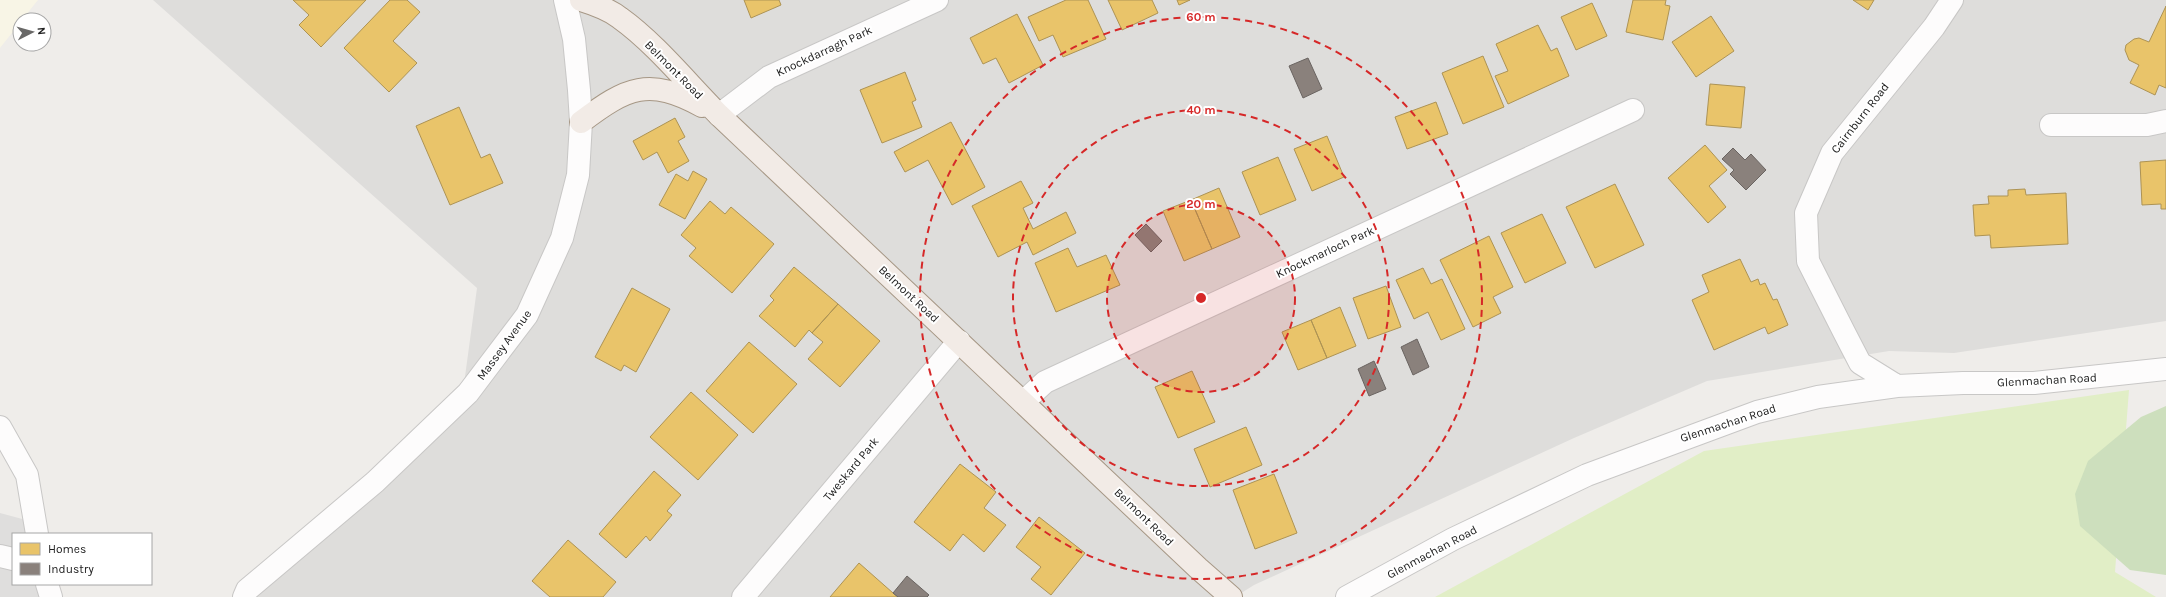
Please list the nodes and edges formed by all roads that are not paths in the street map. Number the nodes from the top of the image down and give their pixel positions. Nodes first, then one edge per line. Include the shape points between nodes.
1 (565, 0) edge
2 (581, 0) edge
3 (937, 0) edge
4 (1952, 0) edge
5 (1633, 110) dead end
6 (719, 115) junction
7 (2166, 121) edge
8 (581, 122) junction
9 (2051, 125) dead end
10 (959, 341) junction
11 (2166, 369) edge
12 (1898, 386) junction
13 (1023, 402) junction
14 (0, 427) edge
15 (37, 533) edge
16 (0, 556) edge
17 (12, 559) edge
18 (47, 585) edge
19 (51, 597) edge
20 (244, 597) edge
21 (743, 597) edge
22 (1231, 597) edge
23 (1347, 597) edge

1 - 8 street, Massey Avenue via 574,39
2 - 6 main road, Belmont Road via 620,17
3 - 6 street, Knockdarragh Park via 768,77
4 - 12 street, Cairnburn Road via 1934,27 1832,153 1806,213 1808,262 1860,363
5 - 13 street, Knockmarloch Park via 1045,382
6 - 8 main road via 680,94 657,88 645,88 626,93 604,104
6 - 10 main road, Belmont Road
7 - 9 street via 2147,125
8 - 20 street, Massey Avenue via 578,175 562,238 528,315 468,393 376,482 247,590
10 - 13 main road, Belmont Road
10 - 21 street, Tweskard Park
11 - 12 street, Glenmachan Road via 2034,383
12 - 23 street, Glenmachan Road via 1803,400 1757,412 1693,434 1587,475 1453,540
13 - 22 main road, Belmont Road
14 - 15 street via 27,475
16 - 17 street
18 - 19 street

